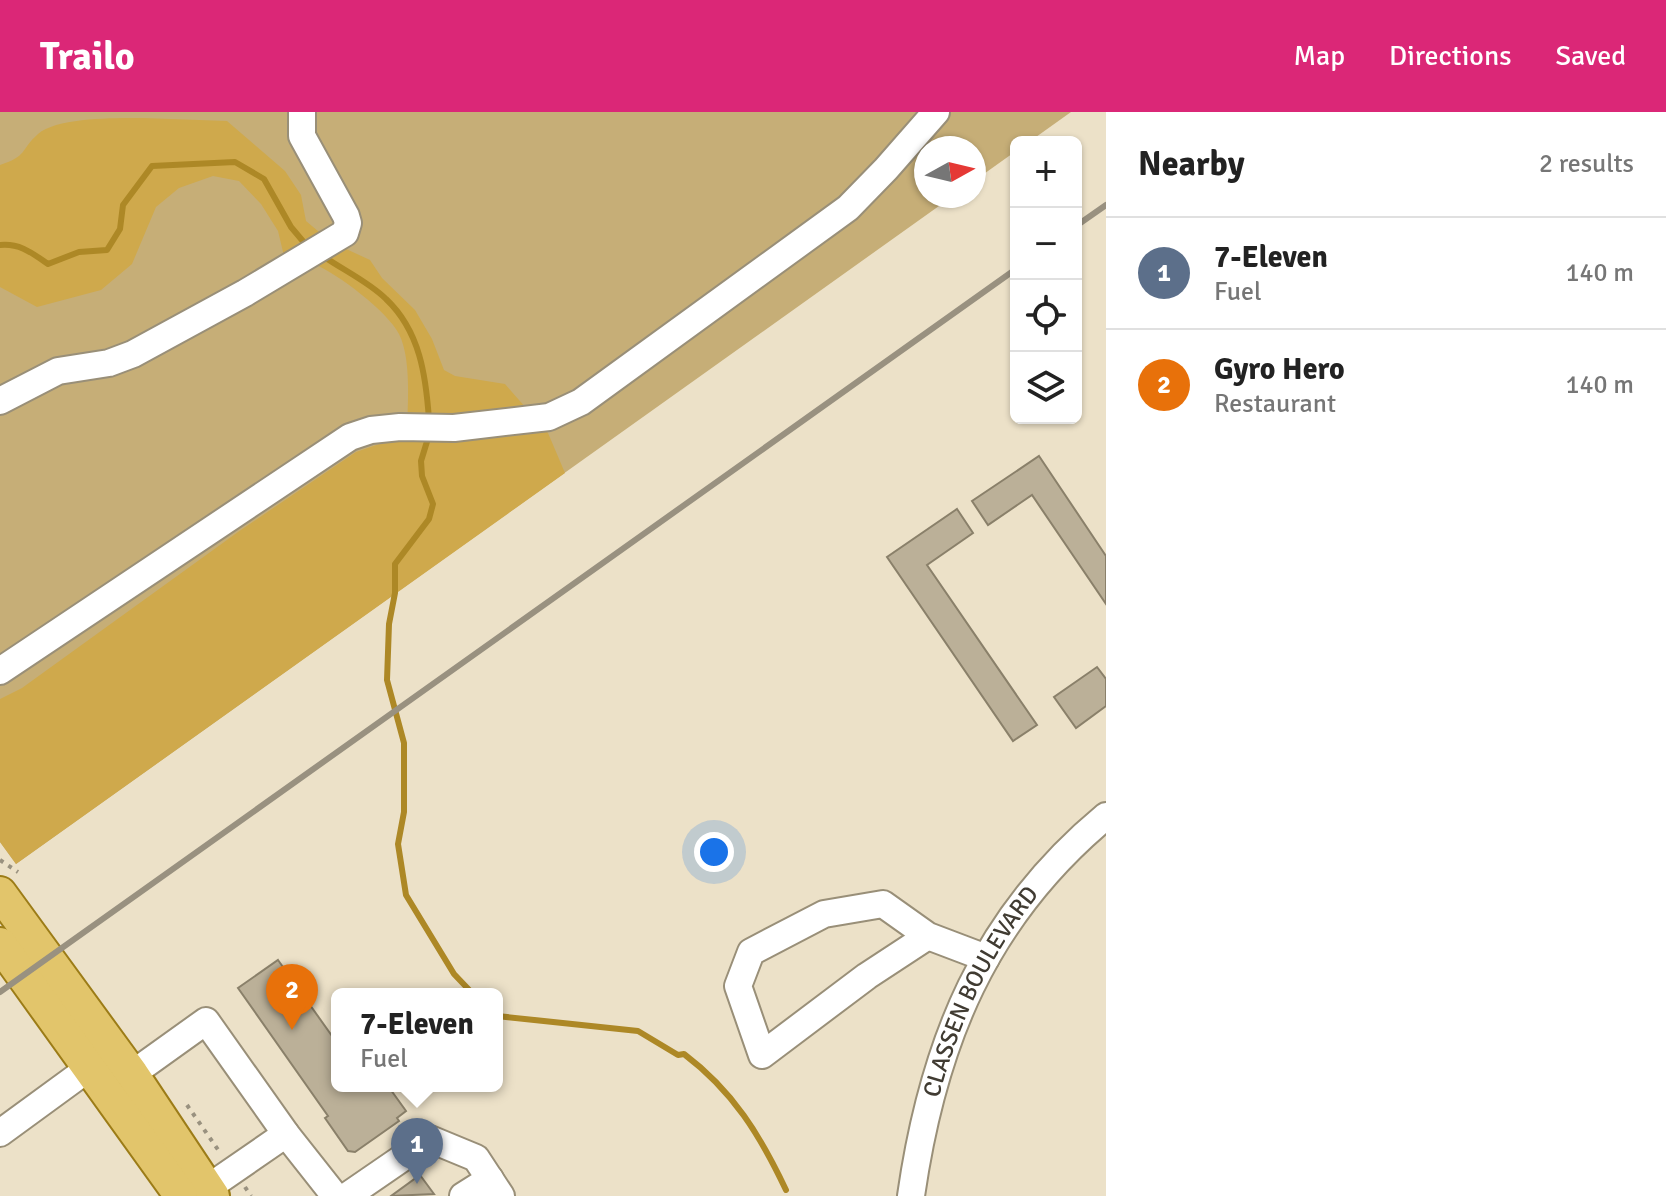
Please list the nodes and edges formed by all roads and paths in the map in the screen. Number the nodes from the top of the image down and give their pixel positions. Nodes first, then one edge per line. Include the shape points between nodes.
1 (302, 112) edge
2 (936, 112) edge
3 (0, 401) edge
4 (0, 671) edge
5 (1106, 816) edge
6 (0, 893) edge
7 (928, 936) junction
8 (0, 944) edge
9 (986, 958) junction
10 (89, 1068) junction
11 (132, 1074) junction
12 (0, 1133) edge
13 (286, 1134) junction
14 (496, 1187) edge
15 (199, 1194) edge
16 (335, 1196) edge
17 (347, 1196) edge
18 (463, 1196) edge
19 (911, 1196) edge

1 - 3 street via 302,136 348,223 345,233 133,354 58,371
2 - 4 street via 848,208 581,402 549,417 454,428 371,430 350,437
5 - 9 street, CLASSEN BOULEVARD via 1036,885
6 - 11 main road
7 - 7 street via 867,976 762,1055 738,986 751,952 824,914 883,904
7 - 9 street
8 - 10 main road
9 - 19 street, CLASSEN BOULEVARD via 960,1006 935,1075
10 - 12 street
10 - 15 main road
11 - 13 street via 206,1021
11 - 15 main road
13 - 15 street
13 - 16 street
14 - 17 street via 476,1158 430,1139
14 - 18 street

